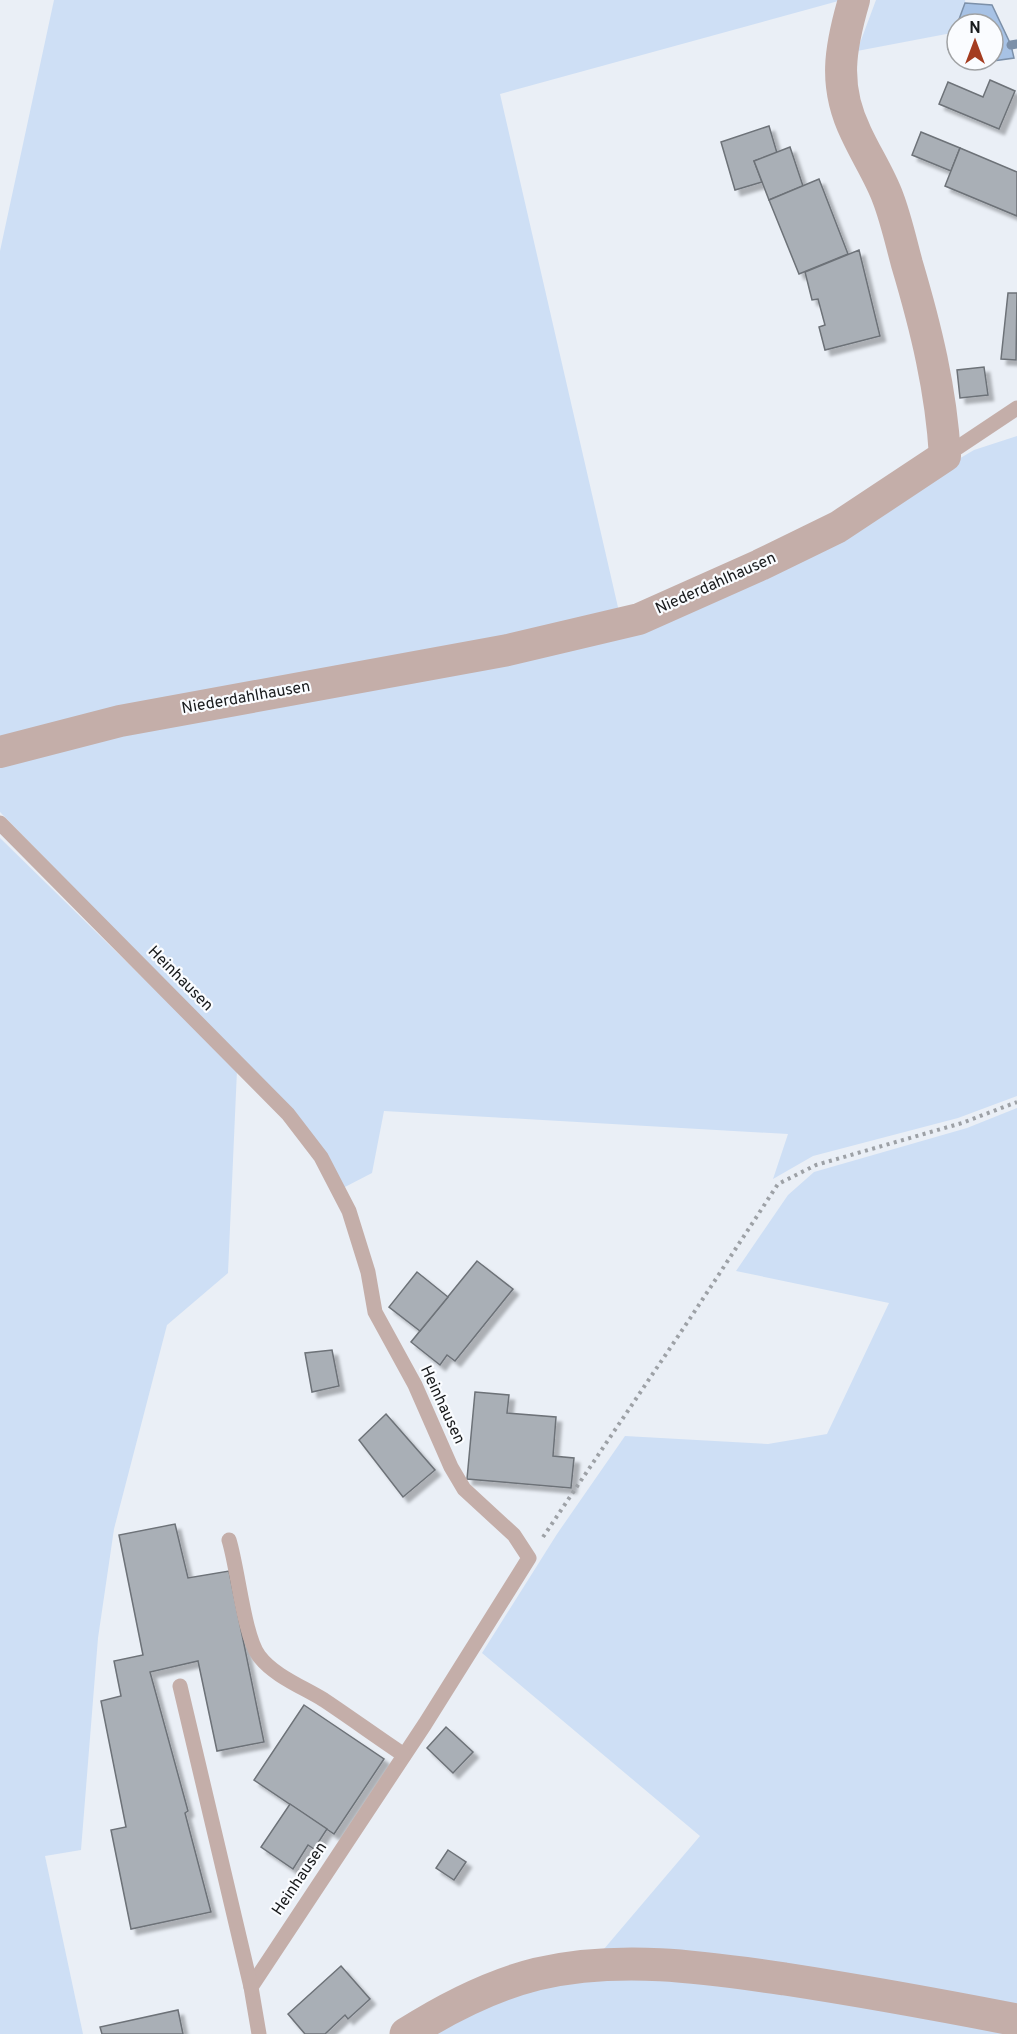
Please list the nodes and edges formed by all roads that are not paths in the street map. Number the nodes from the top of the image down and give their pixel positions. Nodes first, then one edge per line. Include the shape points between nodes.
1 (854, 0) edge
2 (1017, 408) edge
3 (945, 456) junction
4 (0, 753) edge
5 (0, 823) edge
6 (229, 1540) dead end
7 (180, 1686) dead end
8 (404, 1755) junction
9 (251, 1987) junction
10 (1017, 2020) edge
11 (259, 2034) edge
12 (406, 2034) edge

1 - 3 street via 840,61 844,103 888,197 919,305 940,397
2 - 3 lane
3 - 4 street, Niederdahlhausen via 838,527 639,619 508,650 120,721
5 - 8 lane, Heinhausen via 288,1114 321,1157 349,1211 368,1272 375,1312 415,1384 451,1467 464,1489 514,1535 530,1557
6 - 8 lane via 250,1634 259,1656 278,1673
7 - 9 lane
8 - 9 lane, Heinhausen
9 - 11 lane
10 - 12 street via 714,1968 630,1963 568,1968 486,1990

